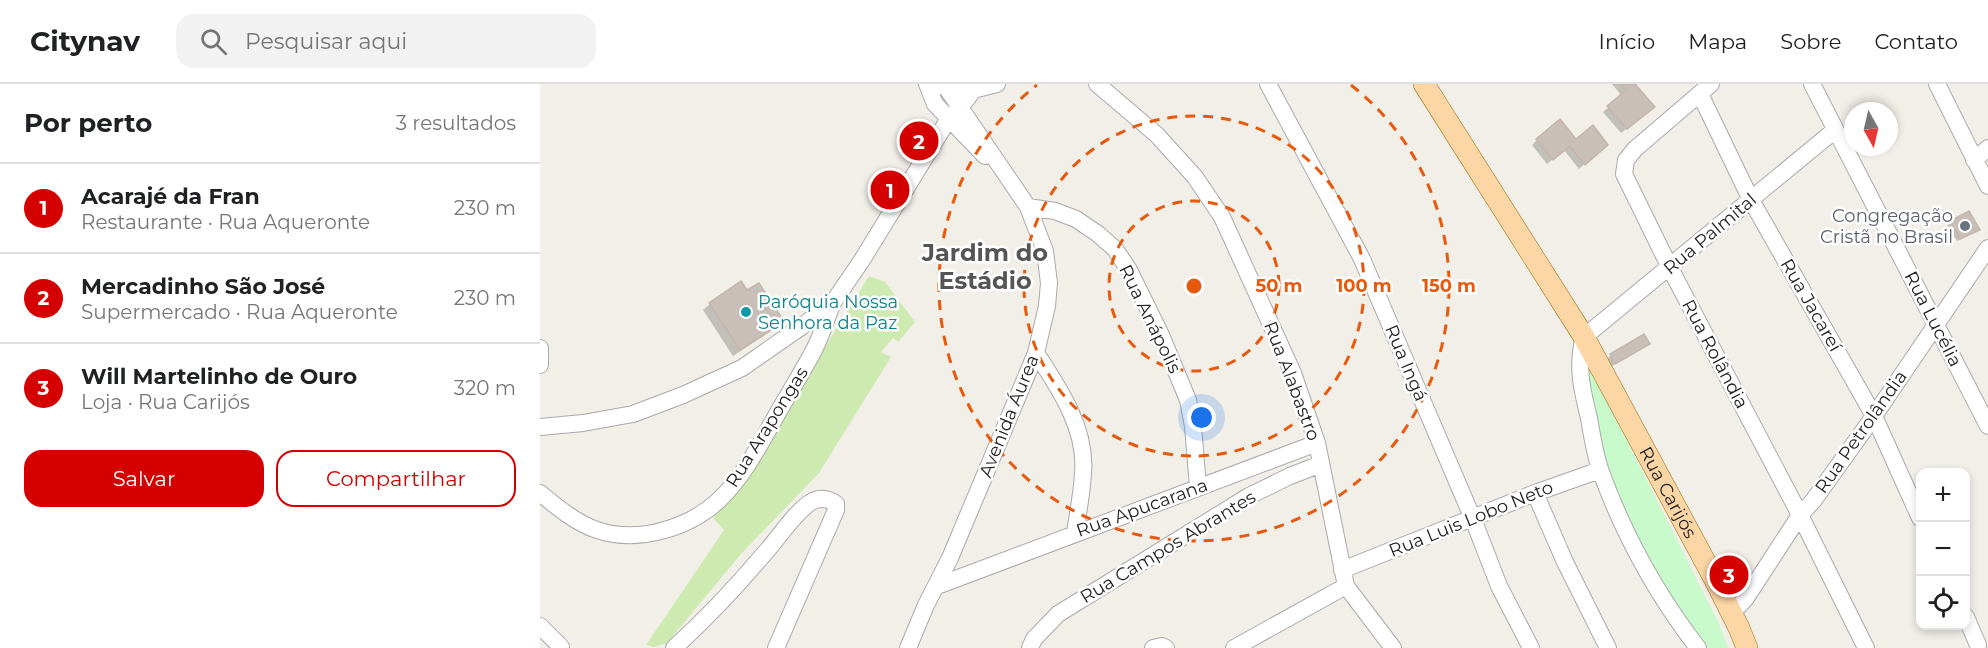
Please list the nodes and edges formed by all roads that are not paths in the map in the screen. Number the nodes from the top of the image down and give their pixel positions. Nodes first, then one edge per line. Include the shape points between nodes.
1 (997, 84) edge
2 (1097, 84) edge
3 (1268, 84) edge
4 (1424, 84) edge
5 (1812, 84) edge
6 (1937, 84) edge
7 (933, 85) edge
8 (975, 88) edge
9 (1705, 89) edge
10 (960, 106) junction
11 (948, 120) junction
12 (1835, 130) junction
13 (1988, 148) edge
14 (1974, 160) junction
15 (1009, 180) junction
16 (1988, 186) edge
17 (1751, 200) junction
18 (1028, 207) junction
19 (1988, 248) edge
20 (1670, 268) junction
21 (834, 301) junction
22 (1936, 323) junction
23 (1584, 337) junction
24 (540, 348) edge
25 (1036, 353) junction
26 (540, 365) edge
27 (1874, 416) junction
28 (1988, 426) edge
29 (540, 427) edge
30 (1317, 443) junction
31 (1321, 464) junction
32 (1600, 470) junction
33 (1198, 487) junction
34 (540, 493) edge
35 (1535, 493) junction
36 (1916, 509) edge
37 (1800, 515) junction
38 (1473, 519) junction
39 (1075, 533) junction
40 (950, 558) junction
41 (968, 575) junction
42 (1344, 578) junction
43 (937, 586) junction
44 (1732, 613) junction
45 (540, 626) edge
46 (1970, 626) edge
47 (1980, 643) edge
48 (540, 647) edge
49 (563, 647) edge
50 (674, 648) edge
51 (776, 648) edge
52 (908, 648) edge
53 (1030, 648) edge
54 (1153, 648) edge
55 (1166, 648) edge
56 (1234, 648) edge
57 (1393, 648) edge
58 (1531, 648) edge
59 (1608, 648) edge
60 (1698, 648) edge
61 (1747, 648) edge
62 (1866, 648) edge

1 - 8 street
2 - 30 street, Rua Alabastro via 1157,135 1195,177 1222,217 1293,373
3 - 38 street, Rua Ingá via 1362,259
4 - 23 main road, Rua Carijós
5 - 12 street, Rua Lucélia
6 - 14 street
7 - 8 street
7 - 10 street, Avenida Áurea
7 - 11 street, Avenida Áurea via 935,104
8 - 10 street
9 - 17 street, Rua Jacareí
9 - 20 street, Rua Rolândia via 1635,149 1624,167 1633,196
10 - 11 street
10 - 15 street, Avenida Áurea
11 - 15 street, Avenida Áurea
11 - 21 street
12 - 17 street, Rua Palmital
12 - 22 street, Rua Lucélia
13 - 14 street
14 - 16 street
15 - 18 street, Avenida Áurea
17 - 20 street, Rua Palmital
17 - 27 street, Rua Jacareí
18 - 25 street, Avenida Áurea via 1045,251 1049,283
18 - 33 street, Rua Anápolis via 1076,219 1115,249 1129,270 1188,400
19 - 22 street, Rua Petrolândia
20 - 23 street, Rua Palmital
20 - 37 street, Rua Rolândia
21 - 29 street via 742,368 682,395 633,414
21 - 34 street, Rua Arapongas via 815,348 753,455 720,499 703,512 661,531 617,534 579,521
22 - 27 street, Rua Petrolândia
22 - 28 street, Rua Lucélia
23 - 32 street via 1579,378
23 - 44 main road, Rua Carijós
24 - 26 street
25 - 39 street via 1067,401 1083,453
25 - 40 street, Avenida Áurea
27 - 36 street, Rua Jacareí
27 - 37 street, Rua Petrolândia
30 - 31 street, Rua Alabastro
30 - 33 street, Rua Apucarana
31 - 42 street, Rua Alabastro
31 - 53 street, Rua Campos Abrantes via 1249,496 1058,614
32 - 35 street, Rua Luis Lobo Neto
32 - 60 street via 1630,541 1674,617
33 - 39 street, Rua Apucarana
35 - 38 street, Rua Luis Lobo Neto
35 - 59 street
37 - 44 street, Rua Petrolândia
37 - 62 street, Rua Rolândia
38 - 42 street, Rua Luis Lobo Neto
38 - 58 street, Rua Ingá via 1499,586
39 - 41 street, Rua Apucarana
40 - 41 street
40 - 43 street, Avenida Áurea
41 - 43 street, Rua Apucarana
42 - 56 street, Rua Luis Lobo Neto
42 - 57 street, Rua Alabastro
43 - 52 street, Avenida Áurea
44 - 61 main road, Rua Carijós
45 - 49 street
46 - 47 street
48 - 49 street
50 - 51 street via 804,508 825,499 836,504 836,510
54 - 55 street

